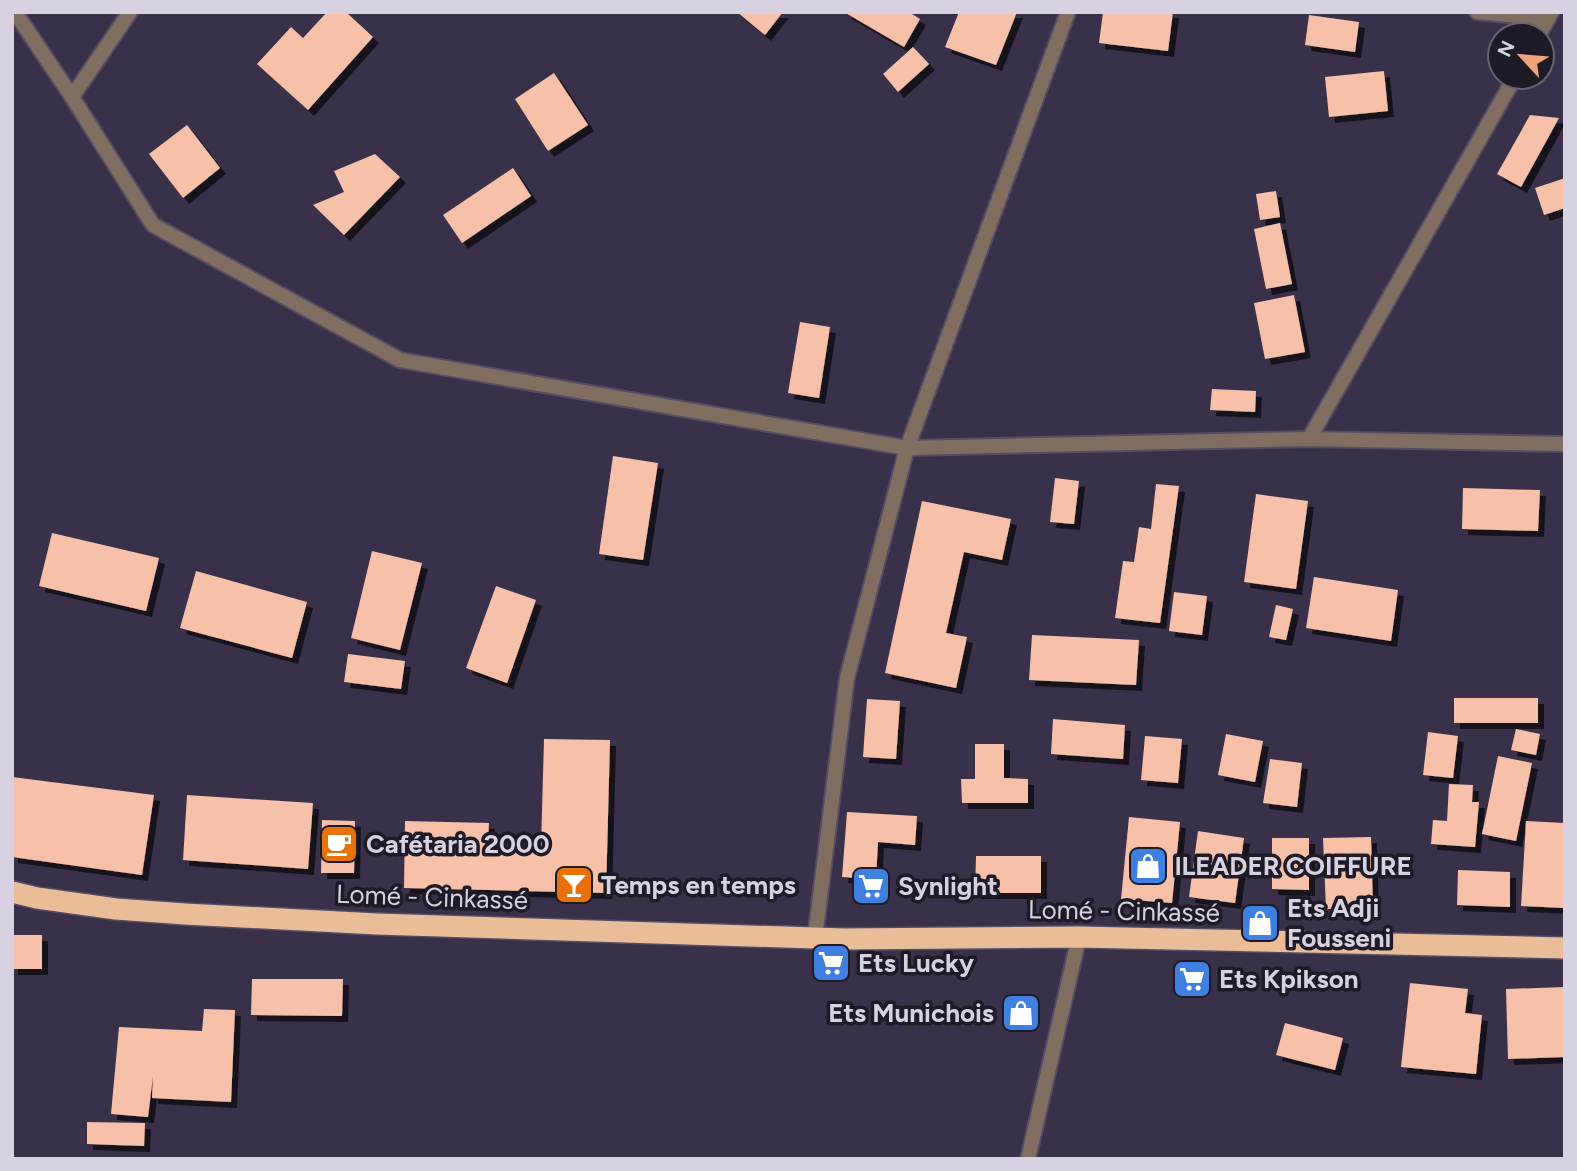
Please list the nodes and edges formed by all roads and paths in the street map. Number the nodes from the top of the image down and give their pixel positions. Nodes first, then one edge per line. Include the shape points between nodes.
1 (15, 12) edge
2 (130, 12) edge
3 (1068, 12) edge
4 (1477, 12) edge
5 (1550, 16) edge
6 (1507, 91) edge
7 (72, 97) junction
8 (1309, 439) junction
9 (1565, 444) edge
10 (907, 448) junction
11 (12, 892) edge
12 (1079, 937) junction
13 (816, 938) junction
14 (1565, 948) edge
15 (1028, 1159) edge

1 - 7 street
2 - 7 street
3 - 10 street
4 - 5 street
6 - 8 street
7 - 10 street via 153,225 400,360
8 - 9 street
8 - 10 street
10 - 13 street via 848,678
11 - 13 highway, Lomé - Cinkassé via 116,909 185,914
12 - 13 highway, Lomé - Cinkassé
12 - 14 highway, Lomé - Cinkassé
12 - 15 street

